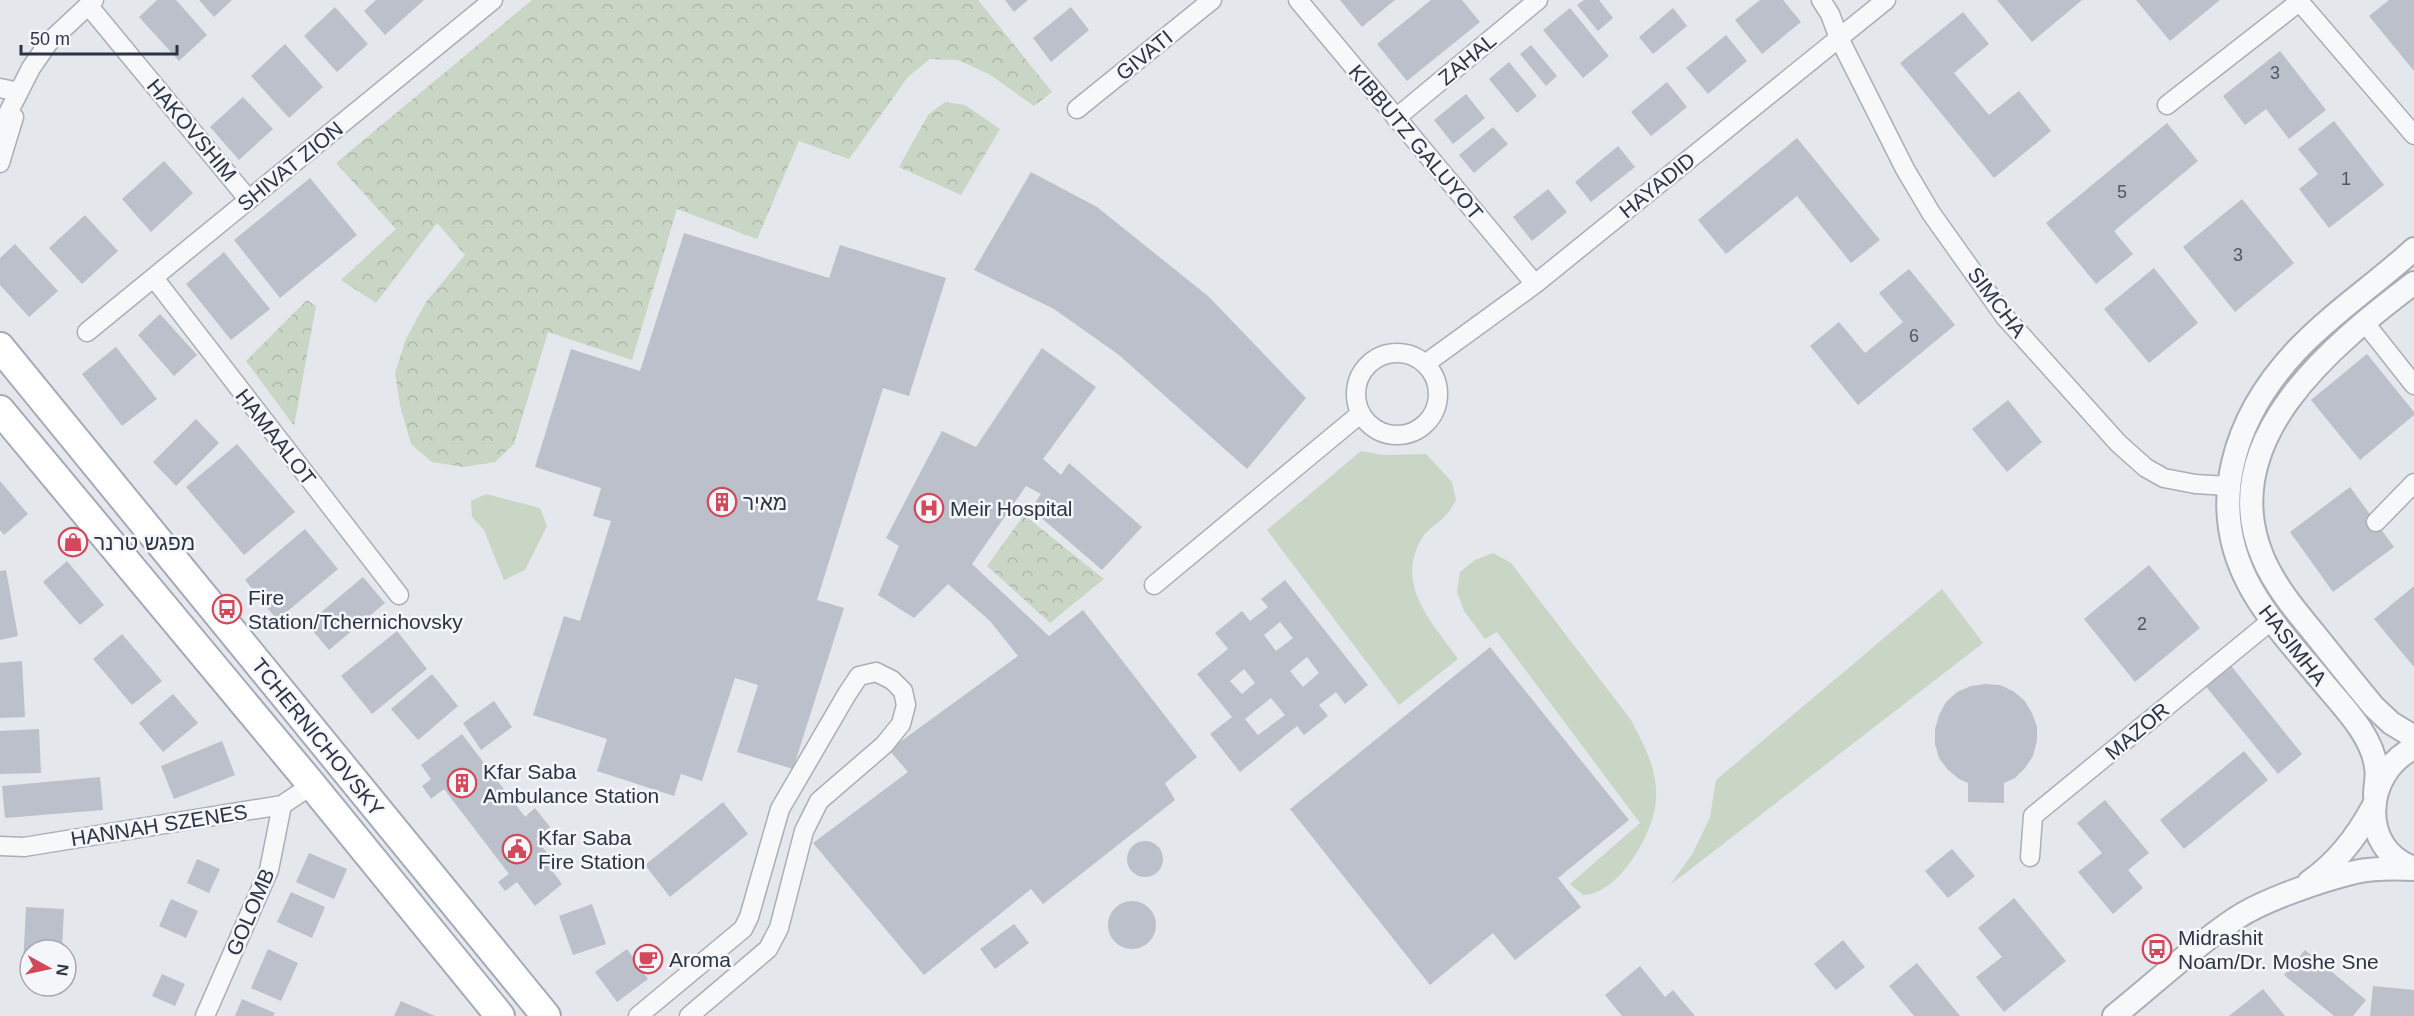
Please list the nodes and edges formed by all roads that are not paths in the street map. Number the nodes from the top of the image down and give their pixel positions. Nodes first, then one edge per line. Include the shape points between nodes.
1 (493, 0) edge
2 (1212, 0) edge
3 (1298, 0) edge
4 (1538, 0) edge
5 (1821, 0) edge
6 (1886, 0) edge
7 (2299, 1) edge
8 (91, 2) edge
9 (1839, 38) junction
10 (0, 88) edge
11 (19, 92) junction
12 (2167, 105) dead end
13 (1077, 110) dead end
14 (1396, 118) junction
15 (0, 129) edge
16 (2414, 135) edge
17 (0, 163) edge
18 (249, 200) junction
19 (2414, 249) edge
20 (153, 278) junction
21 (2414, 283) edge
22 (1535, 284) junction
23 (2365, 323) junction
24 (87, 333) dead end
25 (0, 347) edge
26 (1425, 364) junction
27 (2414, 385) edge
28 (0, 410) edge
29 (1360, 414) junction
30 (2414, 483) edge
31 (2228, 486) junction
32 (2376, 522) dead end
33 (1154, 585) dead end
34 (399, 595) dead end
35 (2272, 620) junction
36 (2414, 737) edge
37 (2414, 748) edge
38 (312, 785) junction
39 (2374, 800) junction
40 (282, 805) junction
41 (0, 846) edge
42 (2030, 857) dead end
43 (2414, 869) edge
44 (2287, 895) junction
45 (205, 1016) edge
46 (500, 1016) edge
47 (546, 1016) edge
48 (638, 1016) edge
49 (689, 1016) edge
50 (2114, 1016) edge

1 - 18 street, SHIVAT ZION
2 - 13 street, GIVATI
3 - 14 street, KIBBUTZ GALUYOT
4 - 14 street, ZAHAL
5 - 9 street, SIMCHA
6 - 9 street, HAYADID
7 - 12 street
7 - 16 street
8 - 11 street via 49,42
8 - 18 street, HAKOVSHIM
9 - 22 street, HAYADID
9 - 31 street, SIMCHA via 1915,187 2005,317 2118,443 2146,468 2164,478
10 - 11 street
11 - 15 street
11 - 17 street
14 - 22 street, KIBBUTZ GALUYOT
18 - 20 street, SHIVAT ZION
19 - 31 street, HASIMHA via 2297,350 2273,379 2247,421
20 - 24 street, SHIVAT ZION
20 - 34 street, HAMAALOT
21 - 23 street
22 - 26 street, HAYADID
23 - 27 street
23 - 36 street, HASIMHA via 2315,366 2273,423 2251,489 2255,534 2263,558 2286,598 2374,707
25 - 47 main road, TCHERNICHOVSKY
26 - 29 street via 1399,353 1372,362 1357,385
26 - 29 street via 1433,375 1438,396 1435,410 1416,431 1395,436 1381,432
28 - 38 main road, TCHERNICHOVSKY
29 - 33 street
30 - 32 street
31 - 35 street, HASIMHA via 2231,539 2251,589
35 - 39 street, HASIMHA via 2370,747 2377,768
35 - 42 street, MAZOR via 2033,816
37 - 39 street via 2390,764
38 - 40 street, HANNAH SZENES
38 - 46 main road, TCHERNICHOVSKY
39 - 43 street, HASIMHA via 2377,830 2385,846
39 - 44 street via 2351,842 2328,867
40 - 41 street, HANNAH SZENES via 24,847
40 - 45 street, GOLOMB via 269,870
43 - 44 street via 2354,872
44 - 50 street via 2236,919
48 - 49 street via 743,929 780,809 847,694 859,676 876,672 892,680 903,691 906,705 901,724 884,745 819,801 804,831 779,928 768,949

